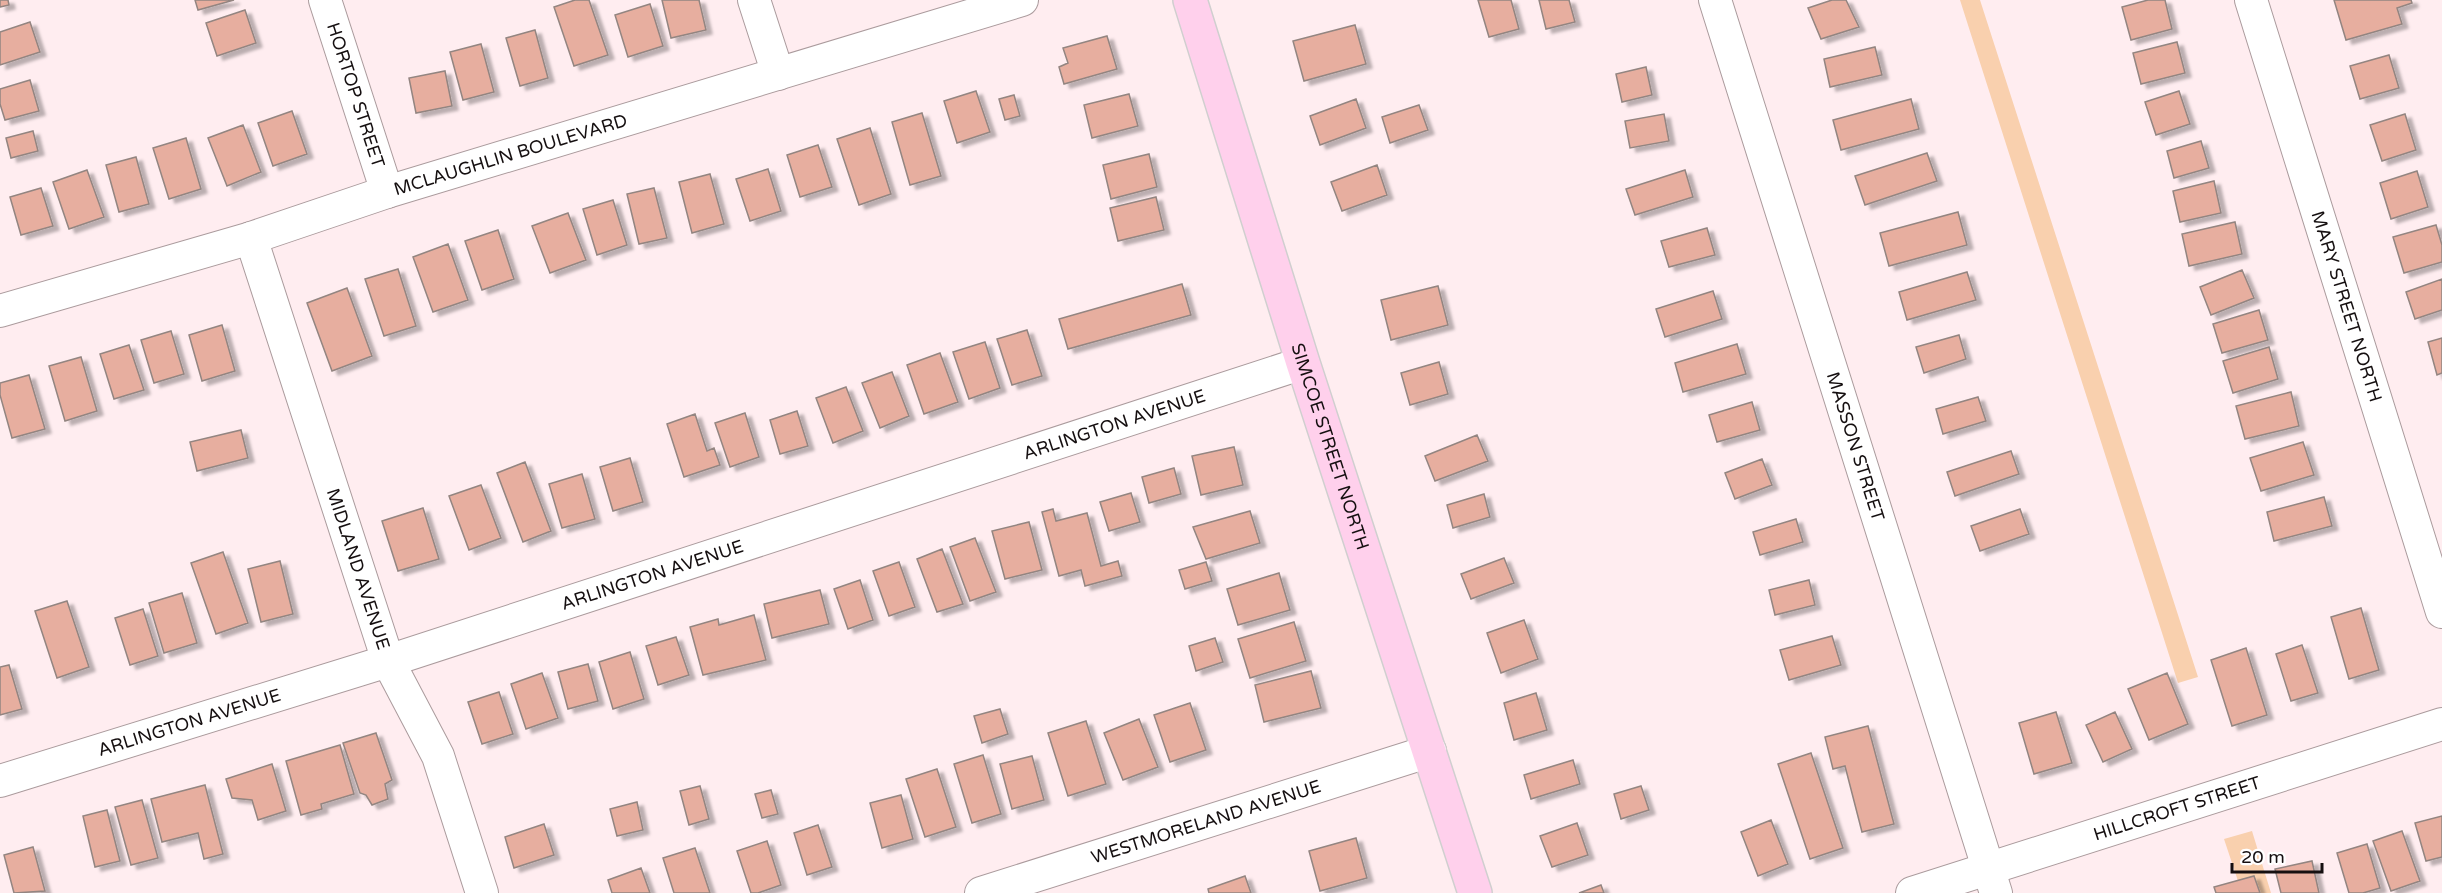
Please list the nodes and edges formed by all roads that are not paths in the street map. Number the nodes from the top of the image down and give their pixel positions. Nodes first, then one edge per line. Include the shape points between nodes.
1 (325, 0) edge
2 (754, 0) edge
3 (1022, 0) edge
4 (1190, 0) edge
5 (1715, 0) edge
6 (2251, 0) edge
7 (778, 74) junction
8 (387, 192) junction
9 (250, 238) junction
10 (0, 310) edge
11 (1303, 363) junction
12 (2442, 612) edge
13 (388, 661) junction
14 (2442, 724) edge
15 (1430, 751) junction
16 (0, 781) edge
17 (1992, 880) edge
18 (482, 893) edge
19 (981, 893) edge
20 (1475, 893) edge
21 (1912, 893) edge

1 - 8 street, HORTOP STREET
2 - 7 street
3 - 7 street, MCLAUGHLIN BOULEVARD
4 - 11 main road, SIMCOE STREET NORTH
5 - 17 street, MASSON STREET
6 - 12 street, MARY STREET NORTH
7 - 8 street, MCLAUGHLIN BOULEVARD
8 - 9 street, MCLAUGHLIN BOULEVARD
9 - 10 street, MCLAUGHLIN BOULEVARD
9 - 13 street, MIDLAND AVENUE
11 - 13 street, ARLINGTON AVENUE
11 - 15 main road, SIMCOE STREET NORTH
13 - 16 street, ARLINGTON AVENUE
13 - 18 street, MIDLAND AVENUE via 438,756
14 - 17 street, HILLCROFT STREET
15 - 19 street, WESTMORELAND AVENUE
15 - 20 main road, SIMCOE STREET NORTH
17 - 21 street, HILLCROFT STREET

